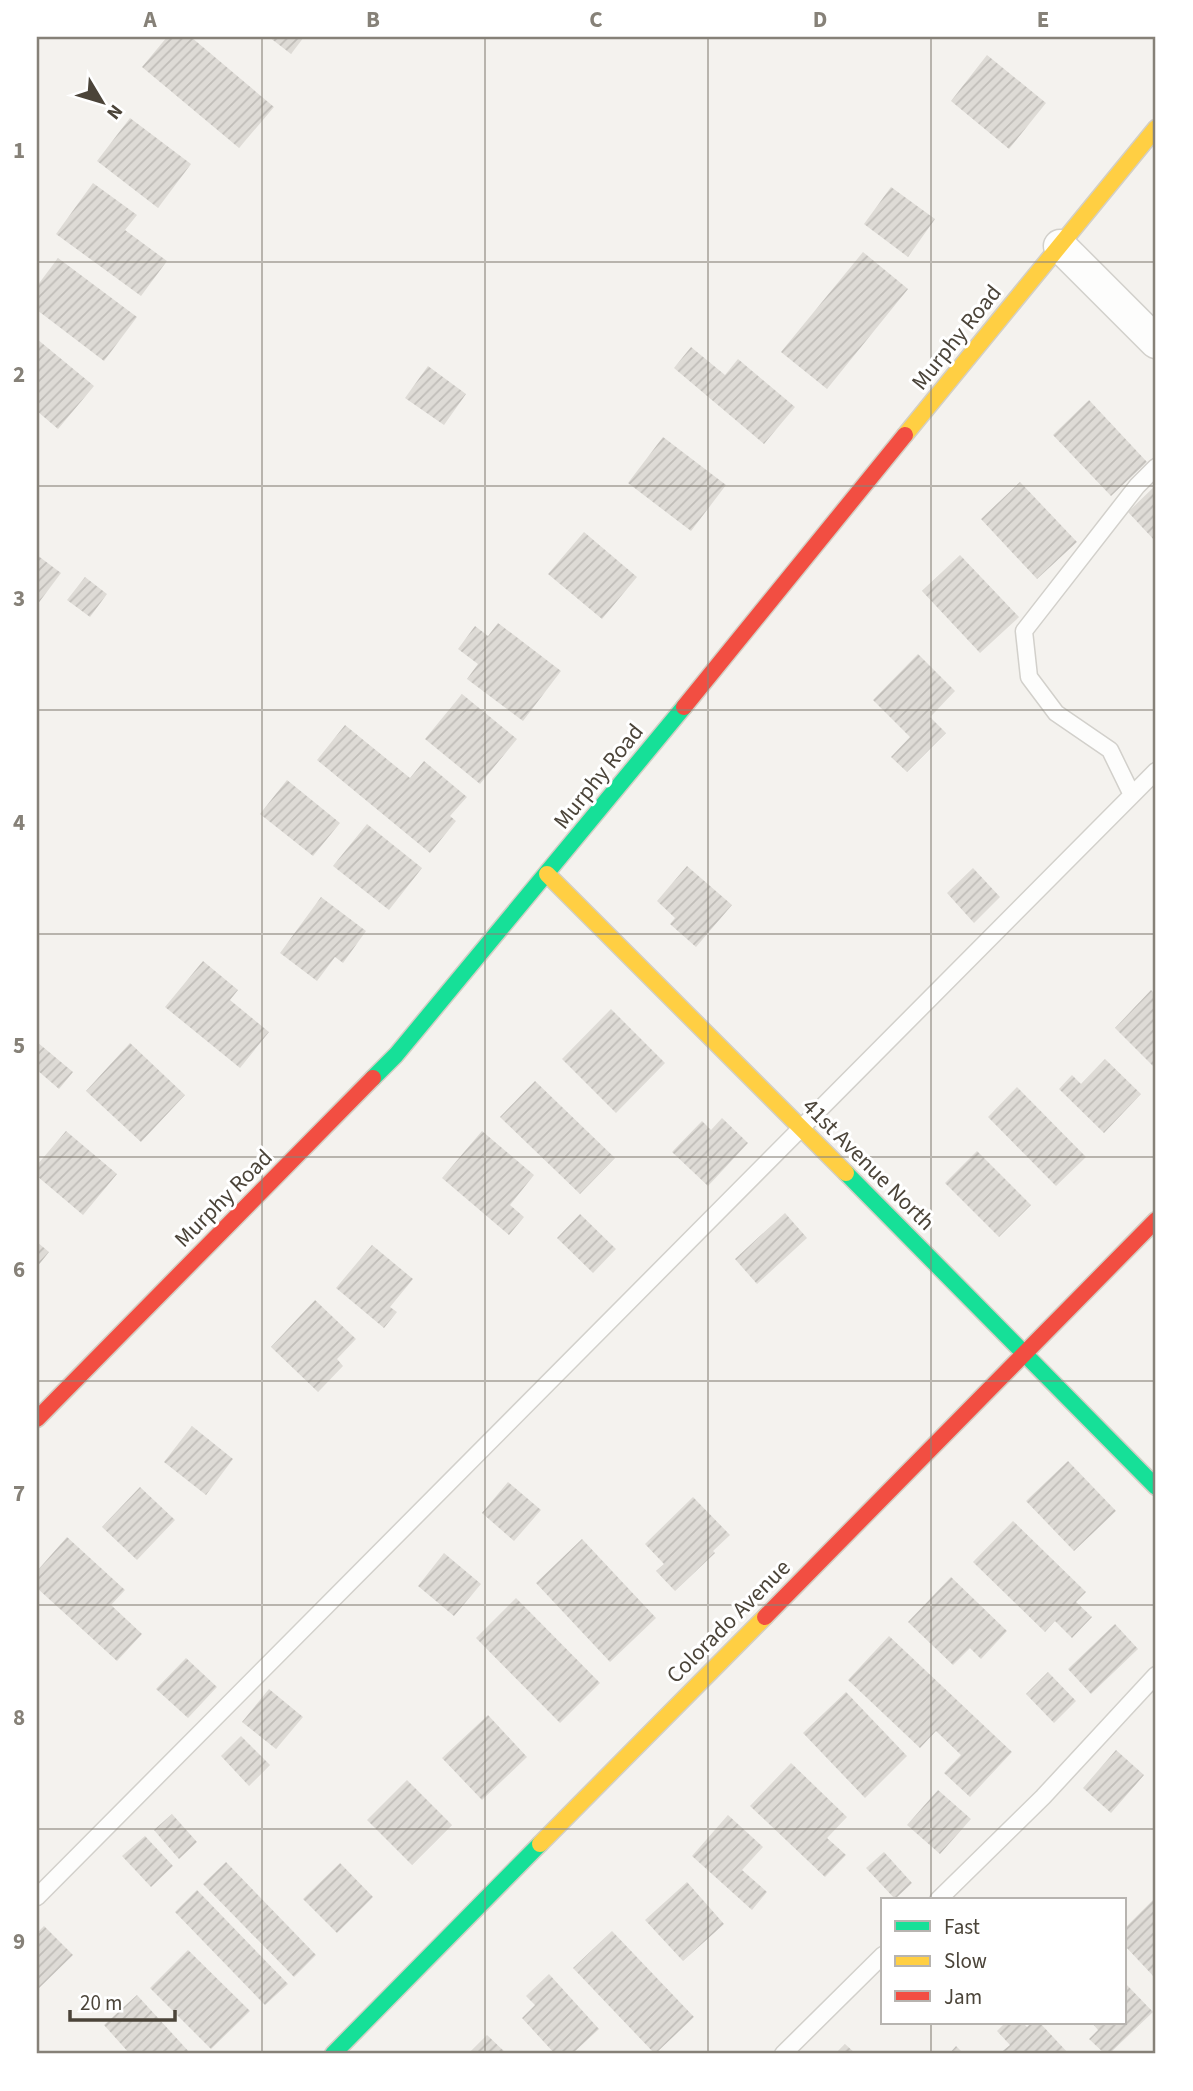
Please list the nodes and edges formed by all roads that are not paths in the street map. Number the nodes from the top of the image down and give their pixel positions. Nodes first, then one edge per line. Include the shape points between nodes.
1 (1156, 128) edge
2 (1060, 246) junction
3 (1156, 342) edge
4 (1156, 467) edge
5 (1156, 771) edge
6 (1132, 795) junction
7 (547, 874) junction
8 (800, 1127) junction
9 (1156, 1220) edge
10 (1025, 1352) junction
11 (37, 1419) edge
12 (1156, 1487) edge
13 (1156, 1675) edge
14 (37, 1897) edge
15 (940, 1898) edge
16 (881, 1957) edge
17 (333, 2054) edge
18 (783, 2054) edge

1 - 2 street, Murphy Road
2 - 3 street
2 - 7 street, Murphy Road
4 - 6 lane via 1024,631 1029,677 1056,713 1110,750
5 - 6 lane
6 - 8 lane
7 - 8 street, 41st Avenue North
7 - 11 street, Murphy Road via 396,1055
8 - 10 street, 41st Avenue North
8 - 14 lane
9 - 10 street, Colorado Avenue
10 - 12 street, 41st Avenue North
10 - 17 street, Colorado Avenue
13 - 15 lane via 1043,1797
16 - 18 lane

